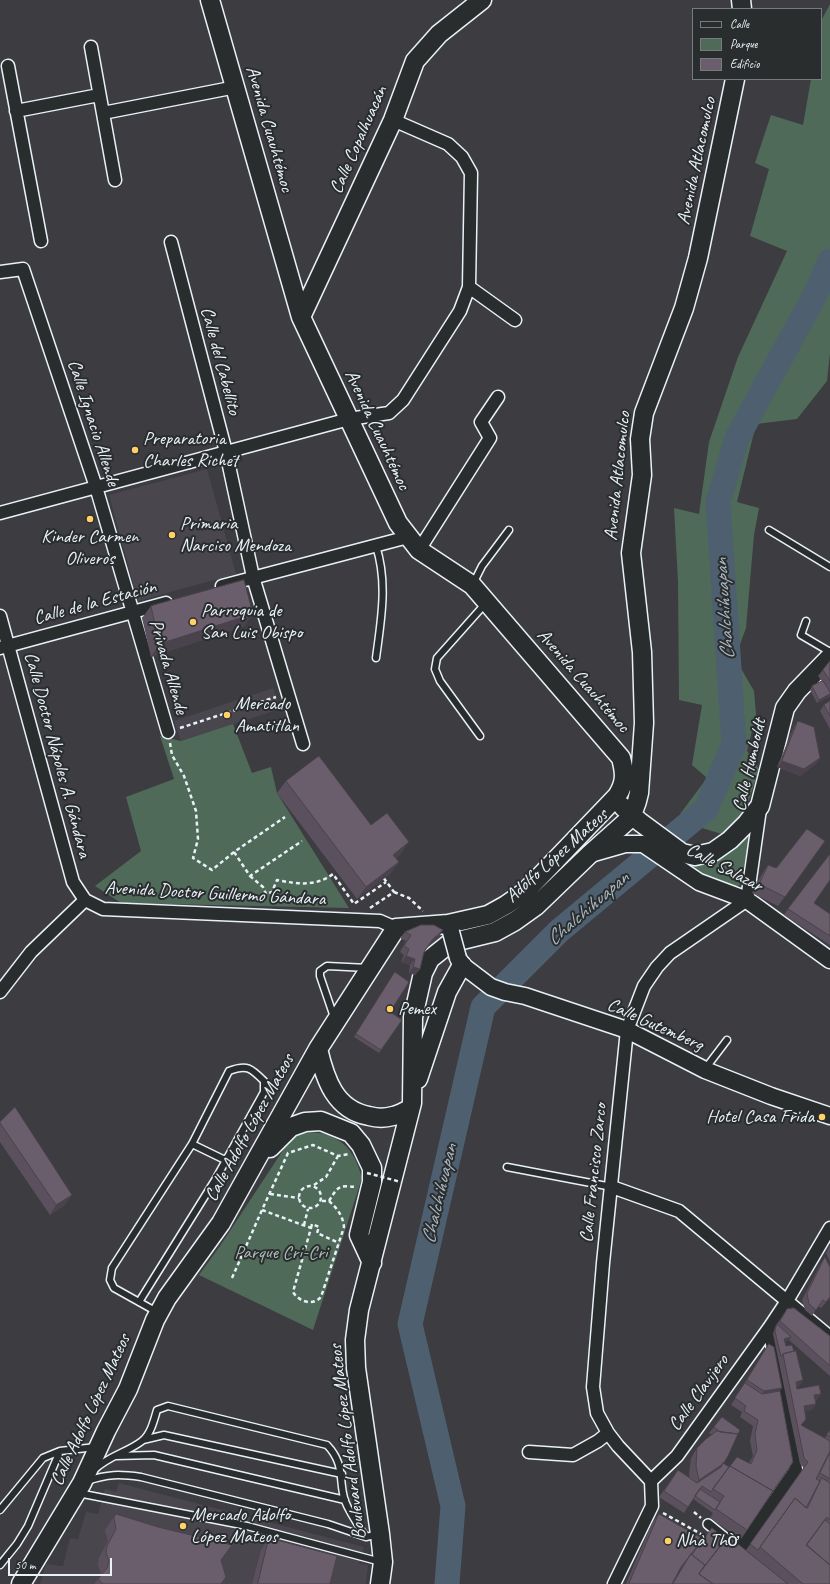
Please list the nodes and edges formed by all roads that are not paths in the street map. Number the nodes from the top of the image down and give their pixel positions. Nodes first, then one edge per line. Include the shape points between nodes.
1 (210, 0) edge
2 (482, 0) edge
3 (91, 47) dead end
4 (8, 66) dead end
5 (735, 80) edge
6 (236, 87) junction
7 (99, 95) junction
8 (16, 111) junction
9 (103, 113) junction
10 (393, 120) junction
11 (115, 180) dead end
12 (41, 241) dead end
13 (171, 242) dead end
14 (0, 272) edge
15 (469, 286) junction
16 (301, 316) junction
17 (515, 320) dead end
18 (498, 397) dead end
19 (349, 419) junction
20 (226, 452) junction
21 (96, 487) junction
22 (0, 513) edge
23 (508, 530) dead end
24 (769, 530) dead end
25 (414, 543) junction
26 (376, 546) junction
27 (830, 567) edge
28 (253, 577) junction
29 (472, 585) junction
30 (208, 590) edge
31 (178, 599) edge
32 (487, 602) junction
33 (133, 612) junction
34 (0, 616) edge
35 (806, 621) dead end
36 (4, 647) edge
37 (830, 652) edge
38 (830, 657) edge
39 (376, 658) dead end
40 (168, 732) road end
41 (480, 736) dead end
42 (303, 744) dead end
43 (614, 799) junction
44 (760, 806) junction
45 (636, 819) junction
46 (590, 854) junction
47 (677, 859) junction
48 (85, 900) junction
49 (747, 900) junction
50 (444, 927) junction
51 (396, 928) junction
52 (830, 960) edge
53 (464, 965) junction
54 (370, 968) junction
55 (0, 992) edge
56 (336, 1022) junction
57 (627, 1030) junction
58 (727, 1040) dead end
59 (318, 1049) junction
60 (705, 1070) junction
61 (411, 1106) junction
62 (830, 1116) edge
63 (192, 1144) junction
64 (402, 1144) junction
65 (225, 1160) junction
66 (255, 1162) junction
67 (507, 1167) dead end
68 (367, 1177) junction
69 (612, 1187) junction
70 (830, 1228) edge
71 (372, 1263) junction
72 (787, 1301) junction
73 (139, 1302) junction
74 (159, 1313) junction
75 (768, 1328) junction
76 (830, 1337) edge
77 (608, 1433) junction
78 (143, 1440) junction
79 (60, 1451) junction
80 (105, 1452) junction
81 (529, 1452) dead end
82 (342, 1474) junction
83 (651, 1481) junction
84 (79, 1488) junction
85 (345, 1500) junction
86 (0, 1510) edge
87 (708, 1524) dead end
88 (373, 1535) junction
89 (743, 1553) joint
90 (383, 1562) junction
91 (0, 1564) edge
92 (21, 1584) edge
93 (380, 1584) edge
94 (614, 1584) edge

1 - 6 main road, Avenida Cuauhtémoc
2 - 10 main road, Calle Copalhuacán via 439,34 415,61
3 - 7 street
4 - 8 street
5 - 45 main road, Avenida Atlacomulco via 698,258 684,308 644,413 640,439 642,475 631,553 642,652 644,723
6 - 9 street
6 - 16 main road, Avenida Cuauhtémoc
7 - 8 street
7 - 9 street
8 - 12 street
9 - 11 street
10 - 15 street via 448,144 462,157 471,173
10 - 16 main road, Calle Copalhuacán
13 - 20 street, Calle del Cabellito
14 - 21 street, Calle Ignacio Allende via 23,269
15 - 17 street
15 - 19 street via 460,311 403,400 389,413
16 - 19 main road, Avenida Cuauhtémoc
18 - 25 street via 481,422 490,438
19 - 20 street
19 - 25 main road, Avenida Cuauhtémoc via 398,523
20 - 21 street
20 - 28 street, Calle del Cabellito
21 - 22 street
21 - 33 street, Calle Ignacio Allende
23 - 29 lane via 482,566
24 - 27 lane
25 - 26 street
25 - 29 main road, Avenida Cuauhtémoc
26 - 28 street
26 - 39 lane via 381,561 384,602
28 - 30 street
28 - 42 street, Calle del Cabellito
29 - 32 main road, Avenida Cuauhtémoc
31 - 33 street, Calle de la Estación
32 - 41 lane via 437,658 435,669 440,681
32 - 43 main road, Avenida Cuauhtémoc via 621,758 626,776 623,788
33 - 36 street, Calle de la Estación
33 - 40 street, Privada Allende
34 - 36 street, Calle Doctor Nápoles A. Gándara
35 - 37 lane via 801,635
36 - 48 street, Calle Doctor Nápoles A. Gándara via 73,882
38 - 44 main road, Calle Humboldt via 797,691 786,708
43 - 45 main road
43 - 50 main road via 525,892 488,915
44 - 47 main road via 730,840 713,852
44 - 49 street, Calle Humboldt
45 - 46 main road, Adolfo López Mateos
45 - 47 main road
46 - 47 street, Calle Salazar via 624,844 643,844
46 - 61 main road, Adolfo López Mateos via 536,906 515,921 495,932 450,943 430,959 423,973 413,1017
47 - 49 street, Calle Salazar via 699,882
48 - 51 street, Avenida Doctor Guillermo Gándara via 103,909 380,921
48 - 55 street, Avenida Doctor Guillermo Gándara via 31,952
49 - 52 street, Calle Salazar
49 - 57 street, Calle Francisco Zarco via 670,953 657,967 644,986
50 - 51 main road
50 - 53 street, bridge
51 - 54 main road, Calle Adolfo López Mateos
53 - 57 street, Calle Gutemberg via 491,987
53 - 61 main road via 446,992
54 - 56 main road, Calle Adolfo López Mateos
54 - 56 lane via 327,966 320,971
56 - 59 main road, Calle Adolfo López Mateos
57 - 60 street, Calle Gutemberg
57 - 69 street, Calle Francisco Zarco
58 - 60 lane via 709,1061
59 - 61 main road via 328,1084 346,1107 362,1115 376,1118 393,1116
59 - 66 main road, Calle Adolfo López Mateos
60 - 62 street, Calle Gutemberg
61 - 64 main road, Boulevard Adolfo López Mateos
63 - 65 lane
63 - 65 lane via 229,1071 239,1067 252,1069 264,1081 264,1092
63 - 73 lane via 112,1268 110,1280 114,1288
64 - 68 main road
64 - 71 main road, Boulevard Adolfo López Mateos
65 - 73 lane
66 - 68 main road via 291,1127 304,1122 321,1121 351,1133 361,1145
66 - 74 main road, Calle Adolfo López Mateos via 221,1223
67 - 69 lane
68 - 71 main road via 359,1235
69 - 72 street via 679,1211
69 - 77 street, Calle Francisco Zarco via 593,1387 597,1412
70 - 72 street, Calle Clavijero
71 - 88 main road, Boulevard Adolfo López Mateos via 354,1340
72 - 75 street, Calle Clavijero
72 - 76 street
73 - 74 lane
74 - 80 main road, Calle Adolfo López Mateos
75 - 83 street, Calle Clavijero via 677,1456
75 - 89 street via 796,1469
77 - 81 street via 573,1455
77 - 83 street, Calle Francisco Zarco
78 - 80 lane
78 - 82 lane via 164,1435
78 - 82 lane via 157,1410 168,1406 327,1446 333,1452
79 - 80 lane
79 - 86 lane via 43,1458
79 - 91 lane via 28,1526
80 - 84 main road, Calle Adolfo López Mateos
80 - 85 lane via 154,1455
82 - 85 lane
83 - 94 street via 652,1506
84 - 88 lane via 105,1475 141,1477
84 - 90 lane via 247,1526
84 - 92 main road, Calle Adolfo López Mateos
85 - 88 lane via 353,1517
87 - 89 street
88 - 90 main road, Boulevard Adolfo López Mateos
90 - 93 main road, Boulevard Adolfo López Mateos

